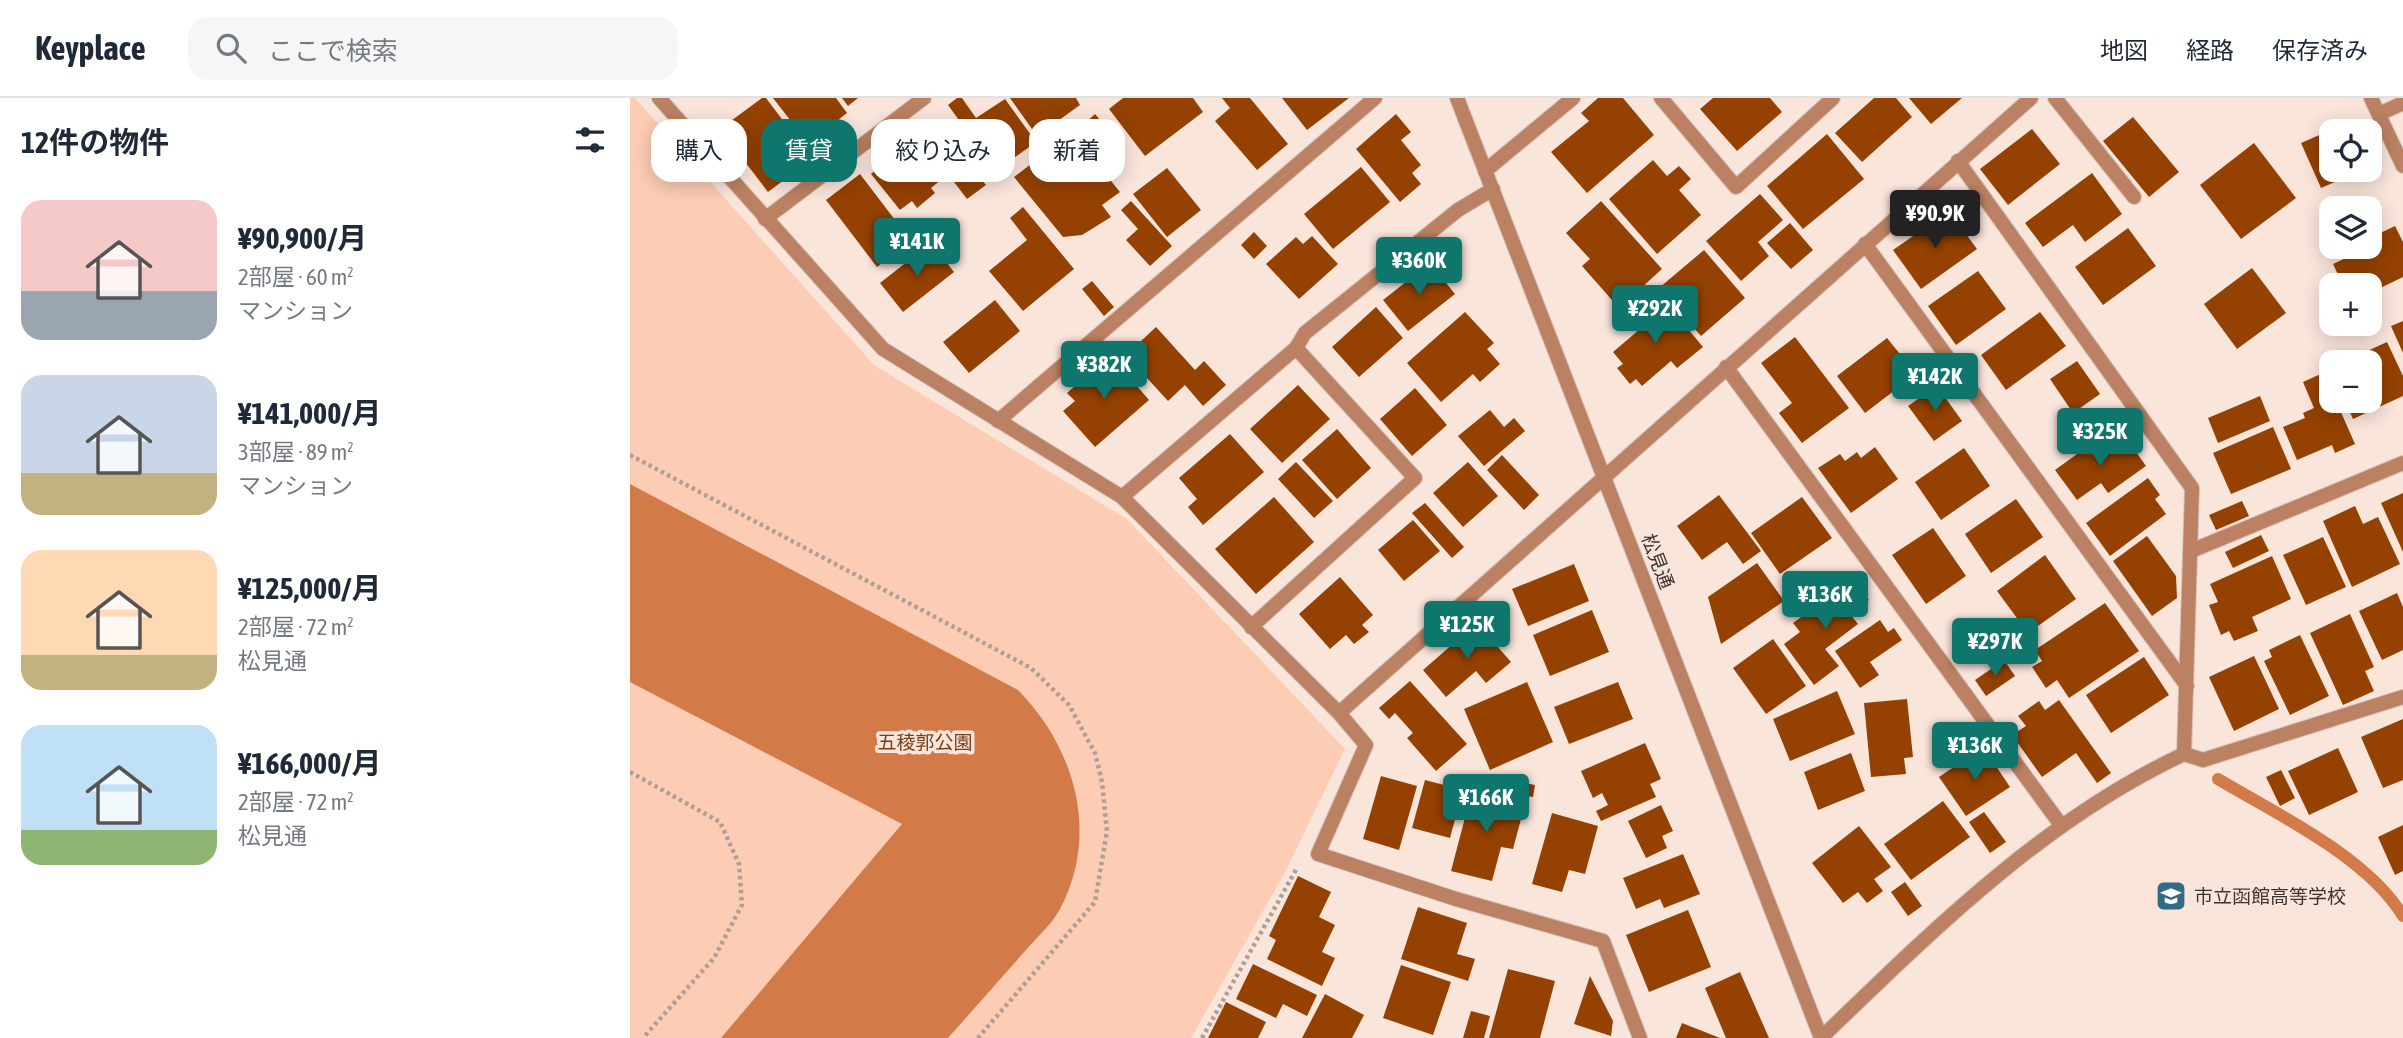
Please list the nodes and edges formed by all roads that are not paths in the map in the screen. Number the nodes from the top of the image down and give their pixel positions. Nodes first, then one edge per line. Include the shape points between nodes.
1 (659, 98) edge
2 (924, 98) edge
3 (1375, 98) edge
4 (1457, 98) edge
5 (1573, 98) edge
6 (1661, 98) edge
7 (1833, 98) edge
8 (2055, 98) edge
9 (2371, 98) edge
10 (2029, 99) edge
11 (2403, 103) edge
12 (2379, 114) junction
13 (1958, 162) junction
14 (2403, 166) edge
15 (1485, 171) junction
16 (1493, 189) junction
17 (2134, 197) dead end
18 (765, 219) junction
19 (1865, 244) junction
20 (1296, 348) junction
21 (1726, 367) junction
22 (998, 421) junction
23 (2403, 463) edge
24 (1605, 478) junction
25 (1122, 497) junction
26 (2191, 551) junction
27 (1251, 627) junction
28 (2187, 687) junction
29 (2403, 697) edge
30 (1339, 713) junction
31 (2185, 754) junction
32 (2061, 825) junction
33 (1640, 1038) edge
34 (1821, 1038) edge

1 - 18 street
2 - 18 street
3 - 22 street
4 - 15 street, 松見通
5 - 15 street
6 - 7 street via 1736,187
8 - 17 street
9 - 12 street
10 - 13 street
11 - 12 street
12 - 14 street
13 - 19 street
13 - 26 street via 2192,488
15 - 16 street, 松見通
16 - 20 street via 1458,210 1305,333
16 - 24 street, 松見通
18 - 22 street via 883,349
19 - 21 street
19 - 28 street
20 - 25 street
20 - 27 street via 1415,478
21 - 24 street
21 - 32 street
22 - 25 street
23 - 26 street
24 - 30 street
24 - 34 street, 松見通
25 - 27 street
26 - 28 street
27 - 30 street
28 - 31 street
29 - 31 street via 2203,760
30 - 33 street via 1366,745 1318,854 1603,941
31 - 32 street
32 - 34 street via 1929,933

